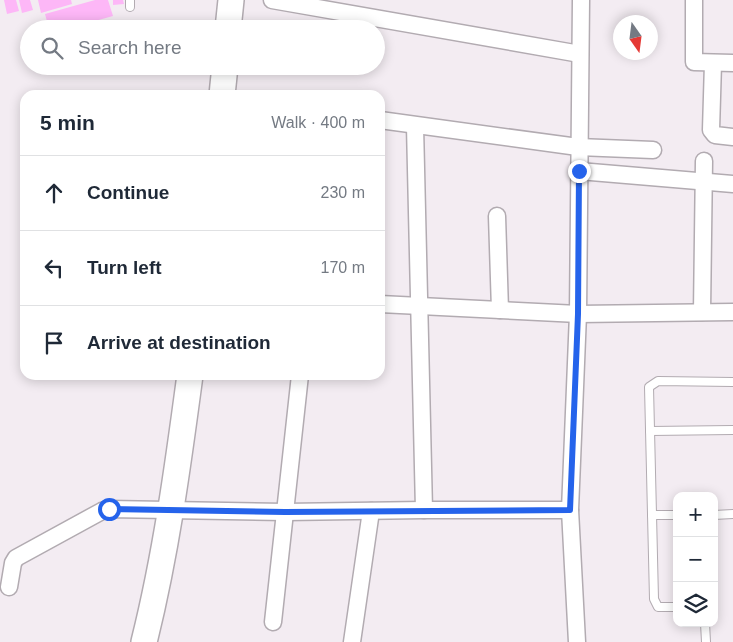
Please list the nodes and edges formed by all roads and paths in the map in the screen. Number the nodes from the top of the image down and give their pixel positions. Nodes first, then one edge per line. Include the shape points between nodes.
1 (231, 0) edge
2 (272, 0) edge
3 (581, 0) edge
4 (694, 0) edge
5 (229, 20) edge
6 (580, 54) junction
7 (713, 63) junction
8 (733, 63) edge
9 (224, 75) edge
10 (223, 90) edge
11 (385, 121) edge
12 (415, 126) junction
13 (733, 137) edge
14 (578, 147) junction
15 (653, 150) dead end
16 (704, 161) dead end
17 (579, 171) junction
18 (704, 182) junction
19 (733, 184) edge
20 (497, 216) dead end
21 (385, 304) edge
22 (420, 306) junction
23 (500, 310) junction
24 (702, 312) junction
25 (733, 312) edge
26 (578, 314) junction
27 (189, 380) edge
28 (299, 380) edge
29 (733, 382) edge
30 (733, 430) edge
31 (650, 431) junction
32 (371, 510) junction
33 (424, 510) junction
34 (570, 510) junction
35 (172, 511) junction
36 (285, 512) junction
37 (718, 514) edge
38 (733, 514) edge
39 (652, 515) junction
40 (673, 515) edge
41 (9, 587) dead end
42 (673, 607) edge
43 (274, 622) dead end
44 (705, 627) edge
45 (144, 642) edge
46 (352, 642) edge
47 (577, 642) edge
48 (706, 642) edge

1 - 5 main road
2 - 6 street
3 - 6 street
4 - 7 street via 693,58 695,62
6 - 14 street
7 - 8 street
7 - 13 street via 711,130 715,135
9 - 10 main road
11 - 12 street
12 - 14 street
12 - 22 street
14 - 15 street
14 - 17 street
16 - 18 street
17 - 18 street
17 - 26 street
18 - 19 street
18 - 24 street
20 - 23 street
21 - 22 street
22 - 23 street
22 - 33 street
23 - 26 street
24 - 25 street
24 - 26 street
26 - 34 street
27 - 35 main road
28 - 36 street
29 - 31 lane via 652,383 649,386
30 - 31 lane
31 - 39 lane
32 - 33 street
32 - 36 street
32 - 46 street
33 - 34 street
34 - 47 street
35 - 36 street
35 - 41 street via 116,508 102,511 16,558 12,563
35 - 45 main road
36 - 43 street
37 - 38 lane
39 - 40 lane
39 - 42 lane via 655,604
44 - 48 lane

